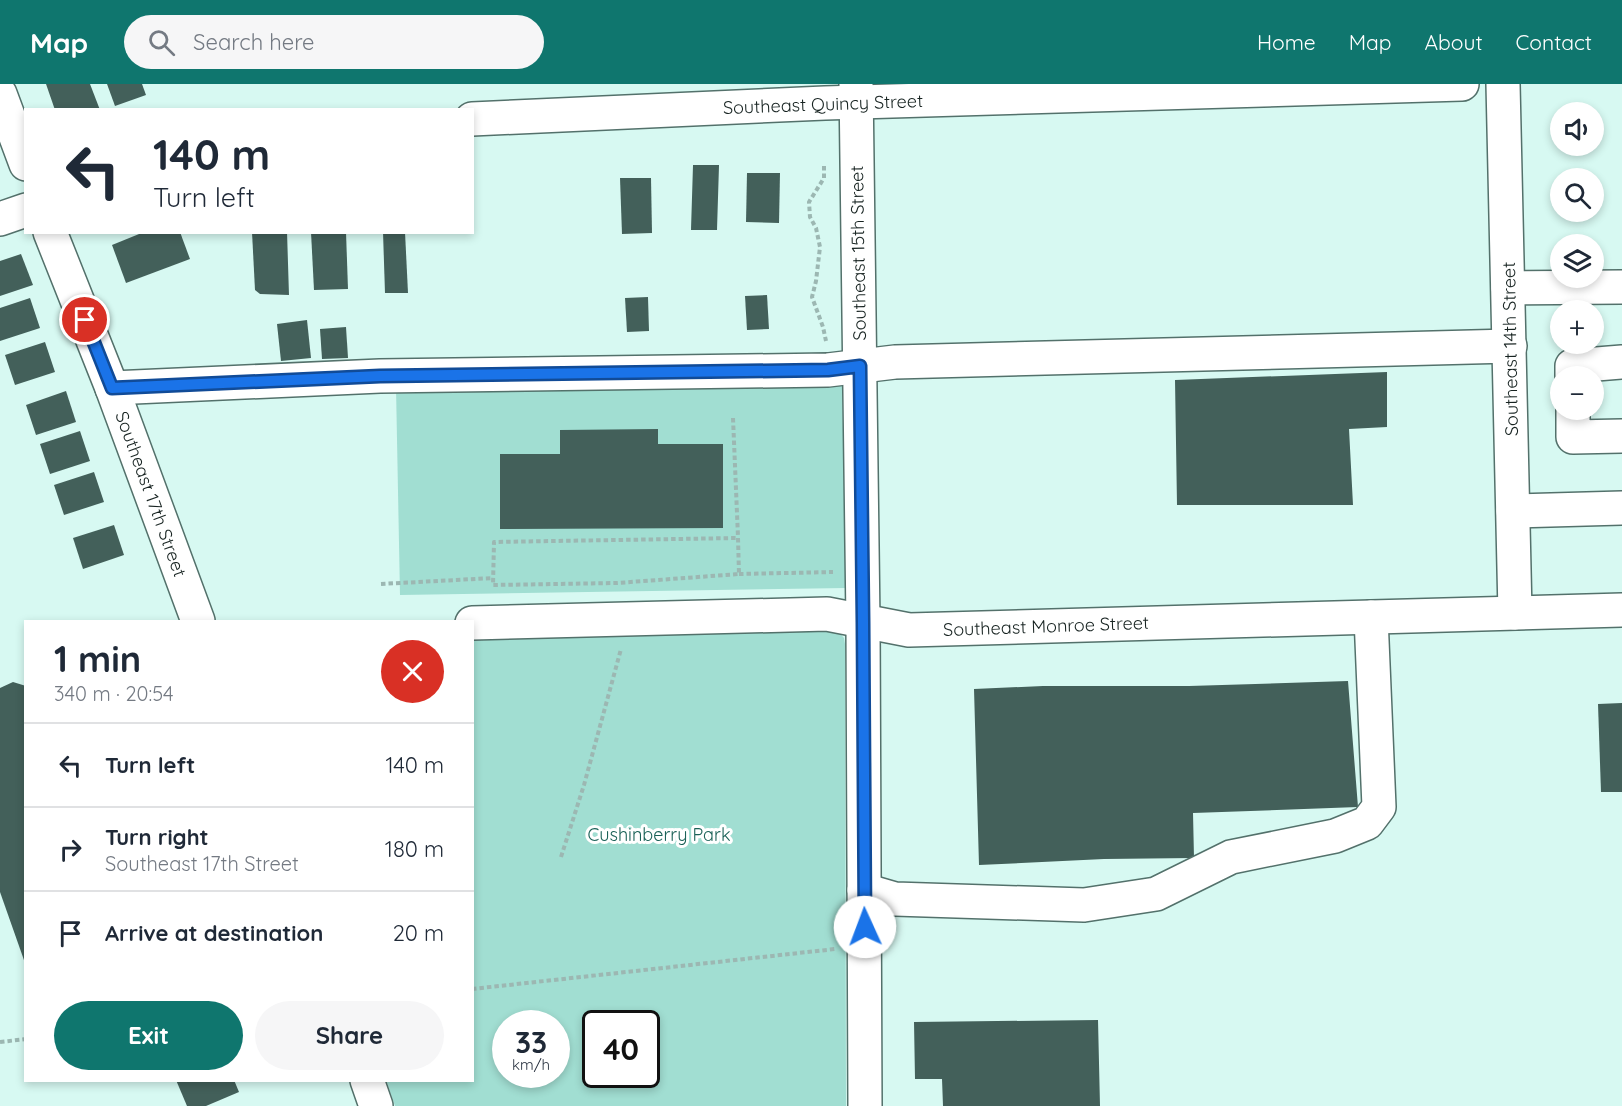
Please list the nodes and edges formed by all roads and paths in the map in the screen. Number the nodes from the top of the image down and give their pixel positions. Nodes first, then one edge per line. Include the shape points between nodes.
1 (1462, 84) edge
2 (1503, 84) edge
3 (856, 93) edge
4 (0, 94) edge
5 (474, 119) edge
6 (24, 159) edge
7 (24, 211) edge
8 (0, 219) edge
9 (51, 234) edge
10 (1622, 287) edge
11 (1508, 288) junction
12 (1509, 346) junction
13 (1622, 362) edge
14 (860, 366) junction
15 (1572, 366) edge
16 (112, 388) junction
17 (733, 418) dead end
18 (1573, 420) edge
19 (1622, 436) edge
20 (1622, 508) edge
21 (1513, 511) junction
22 (738, 538) junction
23 (493, 578) junction
24 (381, 584) dead end
25 (1622, 610) edge
26 (1515, 614) junction
27 (1371, 617) junction
28 (620, 618) junction
29 (198, 620) edge
30 (863, 622) junction
31 (474, 623) edge
32 (561, 857) dead end
33 (864, 890) junction
34 (865, 946) junction
35 (474, 989) edge
36 (24, 1039) edge
37 (0, 1042) edge
38 (368, 1082) edge
39 (376, 1106) edge
40 (865, 1106) edge

1 - 3 street, Southeast Quincy Street
2 - 11 street, Southeast 14th Street
3 - 5 street, Southeast Quincy Street
3 - 14 street, Southeast 15th Street
4 - 6 street
7 - 8 street
9 - 16 street, Southeast 17th Street
10 - 11 street
11 - 12 street, Southeast 14th Street
12 - 14 street
12 - 21 street, Southeast 14th Street
13 - 15 street
14 - 16 street via 828,370 380,376
14 - 30 street, Southeast 15th Street
16 - 29 street, Southeast 17th Street
17 - 22 path
18 - 19 street via 1573,437
20 - 21 street
21 - 26 street, Southeast 14th Street
22 - 23 path via 494,542
22 - 23 path via 739,574 617,583 504,585 493,585
23 - 24 path
25 - 26 street, Southeast Monroe Street
26 - 27 street, Southeast Monroe Street
27 - 30 street, Southeast Monroe Street via 909,630
27 - 33 street via 1379,807 1367,823 1335,836 1231,857 1156,894 1084,905 896,899
28 - 30 street, Southeast Monroe Street via 826,614
28 - 31 street, Southeast Monroe Street
28 - 32 path via 622,644
30 - 33 street, Southeast 15th Street
33 - 34 street, Southeast 15th Street
34 - 35 path
34 - 40 street, Southeast 15th Street
36 - 37 path
38 - 39 street

